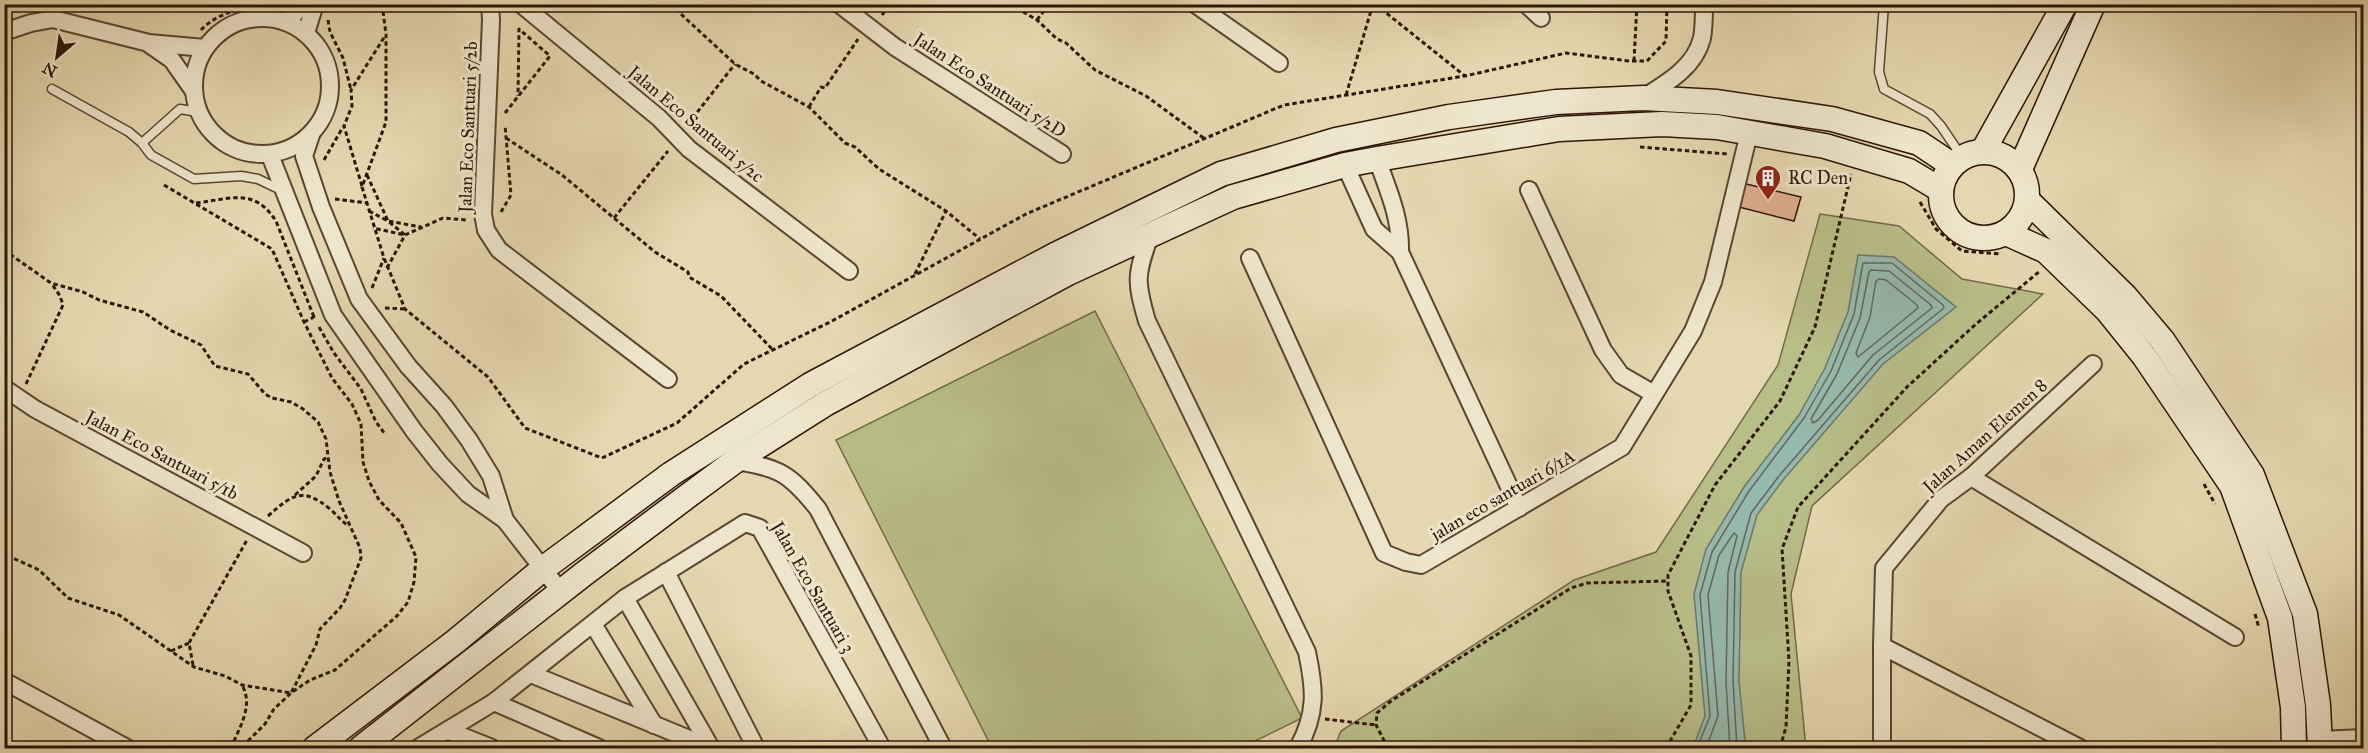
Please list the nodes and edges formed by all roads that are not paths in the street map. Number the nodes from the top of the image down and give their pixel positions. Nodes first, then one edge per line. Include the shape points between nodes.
1 (304, 4) edge
2 (315, 4) edge
3 (490, 4) edge
4 (521, 4) edge
5 (839, 4) edge
6 (1195, 4) edge
7 (1526, 4) edge
8 (1704, 4) edge
9 (1884, 4) edge
10 (2065, 4) edge
11 (2093, 4) edge
12 (1541, 18) dead end
13 (286, 22) junction
14 (4, 32) edge
15 (306, 33) junction
16 (201, 41) junction
17 (148, 43) junction
18 (1279, 63) dead end
19 (52, 89) dead end
20 (194, 90) junction
21 (1643, 98) junction
22 (198, 112) junction
23 (311, 135) junction
24 (142, 143) junction
25 (1746, 144) junction
26 (1062, 154) dead end
27 (270, 155) junction
28 (1966, 158) junction
29 (1377, 159) junction
30 (1345, 165) junction
31 (2020, 169) junction
32 (1941, 189) junction
33 (1529, 190) dead end
34 (283, 191) junction
35 (2028, 201) junction
36 (1150, 235) junction
37 (2004, 243) junction
38 (1400, 252) junction
39 (1250, 258) dead end
40 (849, 271) dead end
41 (2093, 364) dead end
42 (668, 379) dead end
43 (11, 393) edge
44 (1654, 394) junction
45 (735, 461) junction
46 (1971, 477) junction
47 (1519, 508) junction
48 (505, 520) junction
49 (303, 553) dead end
50 (544, 568) junction
51 (666, 572) junction
52 (561, 592) junction
53 (625, 598) junction
54 (593, 624) junction
55 (2235, 637) dead end
56 (1882, 646) junction
57 (531, 674) junction
58 (4, 681) edge
59 (494, 702) junction
60 (654, 725) junction
61 (449, 731) junction
62 (2364, 738) edge
63 (2320, 744) edge
64 (127, 748) edge
65 (315, 748) edge
66 (361, 748) edge
67 (418, 748) edge
68 (492, 748) edge
69 (599, 748) edge
70 (711, 748) edge
71 (756, 748) edge
72 (882, 748) edge
73 (944, 748) edge
74 (1298, 748) edge
75 (1882, 748) edge
76 (2080, 748) edge
77 (2294, 748) edge

1 - 13 street
2 - 15 street
3 - 42 street, Jalan Eco Santuari 5/2b via 483,214 486,230 499,250
4 - 40 street, Jalan Eco Santuari 5/2c via 659,118 689,149
5 - 26 street, Jalan Eco Santuari 5/2D via 895,47
6 - 18 street
7 - 12 street
8 - 21 street via 1702,38 1694,58 1672,80
9 - 28 lane via 1879,72 1884,89 1930,114
10 - 28 street
11 - 31 street
13 - 15 street
13 - 16 street via 263,17 240,21
14 - 17 street via 53,19
15 - 23 street via 321,51 330,72 331,95 324,117
16 - 17 street
16 - 20 street
17 - 20 street via 172,60
19 - 24 lane
20 - 22 street
21 - 28 street via 1717,102 1832,119
21 - 50 street via 1556,102 1449,117 1336,140 1221,174 1055,255 810,385 671,474
22 - 24 lane via 180,109
22 - 27 street via 210,131 227,145 248,153
23 - 27 street via 292,148
23 - 48 street via 304,156 359,299 469,440 491,476
24 - 34 lane via 150,155 195,179 241,176
25 - 29 street via 1717,128 1662,124 1559,129
25 - 32 street via 1826,146 1910,171
25 - 44 street, jalan eco santuari 6/1A via 1714,280 1693,330
27 - 34 street
28 - 31 street via 1997,153
28 - 32 street via 1944,177
29 - 30 street
29 - 38 street via 1397,214
30 - 36 street via 1233,197
30 - 38 street via 1374,229
31 - 35 street
32 - 37 street via 1946,216 1960,230
33 - 44 street via 1604,350 1621,375
34 - 48 street via 333,315 440,465 468,494
35 - 37 street
35 - 63 street via 2125,296 2163,341 2252,475 2305,614
36 - 45 street via 1068,273 825,404
36 - 74 street via 1138,269 1138,291 1147,321 1307,652 1315,699 1310,726
37 - 77 street via 2046,251 2107,310 2144,356 2232,486 2280,618 2293,707
38 - 47 street
39 - 47 street, jalan eco santuari 6/1A via 1384,553 1421,565
41 - 46 street, Jalan Aman Elemen 8
43 - 49 street, Jalan Eco Santuari 5/1b via 35,410
44 - 47 street, jalan eco santuari 6/1A via 1622,447
45 - 52 street
45 - 73 street via 782,472 818,508
46 - 55 street
46 - 56 street, Jalan Aman Elemen 8 via 1941,499 1884,568
48 - 50 street
50 - 52 street
50 - 65 street via 456,641
51 - 53 street, Jalan Eco Santuari 3
51 - 71 street
51 - 72 street, Jalan Eco Santuari 3 via 745,523 760,528
52 - 66 street
53 - 54 street, Jalan Eco Santuari 3
53 - 70 street
54 - 57 street, Jalan Eco Santuari 3
54 - 60 street
56 - 75 street, Jalan Aman Elemen 8
56 - 76 street
57 - 59 street, Jalan Eco Santuari 3
57 - 60 street
58 - 64 street
59 - 61 street, Jalan Eco Santuari 3
59 - 69 street
60 - 70 street
61 - 67 street, Jalan Eco Santuari 3
61 - 68 street
62 - 63 street

